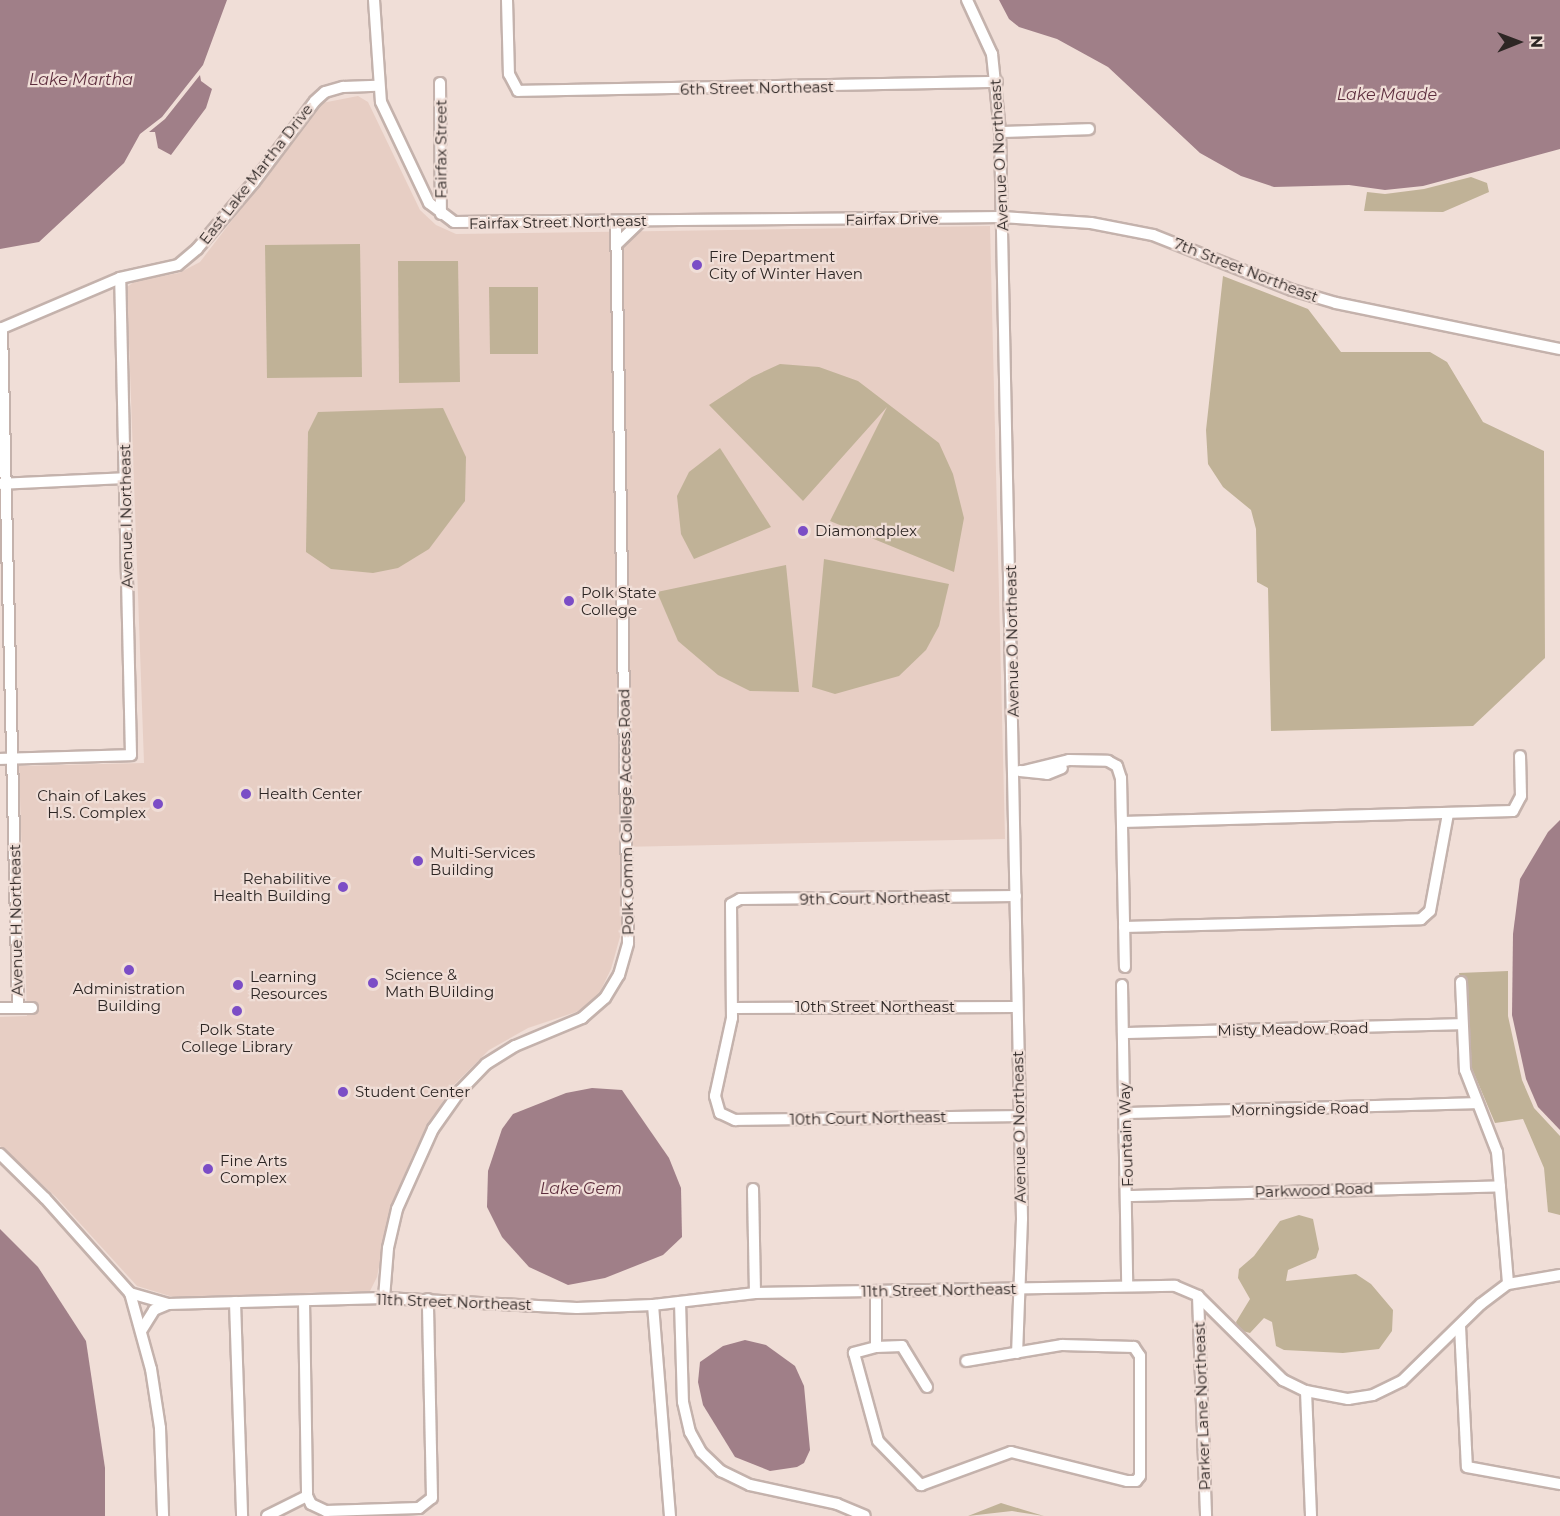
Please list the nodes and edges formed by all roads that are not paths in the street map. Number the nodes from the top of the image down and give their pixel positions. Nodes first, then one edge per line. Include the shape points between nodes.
1 (374, 0) edge
2 (507, 0) edge
3 (967, 0) edge
4 (997, 82) junction
5 (440, 83) dead end
6 (377, 86) junction
7 (1089, 129) dead end
8 (1000, 132) junction
9 (441, 214) junction
10 (1002, 217) junction
11 (783, 220) joint
12 (616, 221) junction
13 (641, 221) junction
14 (616, 245) junction
15 (120, 278) junction
16 (1, 328) edge
17 (1560, 349) edge
18 (125, 478) junction
19 (3, 482) edge
20 (1520, 756) dead end
21 (12, 758) junction
22 (0, 759) edge
23 (1019, 771) junction
24 (1448, 814) junction
25 (1122, 822) junction
26 (1016, 896) junction
27 (1124, 927) junction
28 (1125, 967) dead end
29 (1461, 982) dead end
30 (1122, 985) dead end
31 (1017, 1007) junction
32 (0, 1008) edge
33 (18, 1008) junction
34 (32, 1008) dead end
35 (732, 1008) junction
36 (1462, 1024) junction
37 (1123, 1033) junction
38 (1476, 1103) junction
39 (1125, 1113) junction
40 (1018, 1116) junction
41 (0, 1154) edge
42 (1500, 1186) junction
43 (753, 1189) dead end
44 (1128, 1196) junction
45 (1560, 1275) edge
46 (1508, 1284) junction
47 (1127, 1286) junction
48 (1021, 1288) junction
49 (876, 1291) junction
50 (130, 1293) junction
51 (755, 1293) junction
52 (1198, 1296) junction
53 (384, 1298) junction
54 (429, 1299) junction
55 (304, 1301) junction
56 (235, 1302) junction
57 (680, 1302) junction
58 (168, 1304) junction
59 (653, 1305) junction
60 (1460, 1326) junction
61 (141, 1331) junction
62 (876, 1347) junction
63 (1017, 1353) junction
64 (966, 1361) dead end
65 (927, 1387) dead end
66 (1306, 1391) junction
67 (1560, 1484) edge
68 (307, 1496) junction
69 (163, 1516) edge
70 (242, 1516) edge
71 (267, 1516) edge
72 (670, 1516) edge
73 (865, 1516) edge
74 (1206, 1516) edge
75 (1311, 1516) edge

1 - 6 street
2 - 4 street, 6th Street Northeast via 508,74 518,91
3 - 4 street, Avenue O Northeast via 992,54
4 - 8 street, Avenue O Northeast
5 - 9 street, Fairfax Street
6 - 9 street via 387,118 429,203
6 - 15 street, East Lake Martha Drive via 326,92 305,111 254,182 188,258 170,269
7 - 8 street
8 - 10 street, Avenue O Northeast
9 - 12 street, Fairfax Street Northeast via 454,222 472,224
10 - 11 street, Fairfax Drive
10 - 17 street, 7th Street Northeast via 1134,230 1318,298
10 - 23 street, Avenue O Northeast
11 - 13 street, Fairfax Street Northeast
12 - 13 street, Fairfax Street Northeast
12 - 14 street, Polk Comm College Access Road
13 - 14 street
14 - 53 street, Polk Comm College Access Road via 628,943 620,975 605,998 582,1018 515,1046 486,1064 460,1090 433,1129 397,1209 388,1248
15 - 16 street, East Lake Martha Drive
15 - 18 street, Avenue I Northeast
16 - 19 street, Avenue H Northeast
18 - 19 street
18 - 21 street, Avenue I Northeast via 130,755
19 - 21 street, Avenue H Northeast
20 - 24 street via 1521,796 1513,811
21 - 22 street
21 - 33 street, Avenue H Northeast
23 - 25 street via 1047,774 1075,761 1108,761 1117,766
23 - 26 street, Avenue O Northeast
24 - 25 street
24 - 27 street via 1430,911 1421,919
25 - 27 street
26 - 31 street, Avenue O Northeast
26 - 35 street, 9th Court Northeast via 735,902 731,904
27 - 28 street
29 - 36 street
30 - 37 street, Fountain Way
31 - 35 street, 10th Street Northeast
31 - 40 street, Avenue O Northeast
32 - 33 street
33 - 34 street
35 - 40 street, 10th Court Northeast via 715,1096 720,1113 735,1120
36 - 37 street, Misty Meadow Road
36 - 38 street via 1465,1070
37 - 39 street, Fountain Way
38 - 39 street, Morningside Road
38 - 42 street via 1497,1152
39 - 44 street, Fountain Way
40 - 48 street, Avenue O Northeast
41 - 50 street
42 - 44 street, Parkwood Road
42 - 46 street
43 - 51 street
44 - 47 street, Fountain Way
45 - 46 street
46 - 60 street, 11th Street Northeast
47 - 48 street, 11th Street Northeast
47 - 52 street, 11th Street Northeast via 1175,1287
48 - 49 street, 11th Street Northeast
48 - 63 street, Avenue O Northeast
49 - 51 street, 11th Street Northeast
49 - 62 street
50 - 58 street, 11th Street Northeast
50 - 61 street
51 - 57 street, 11th Street Northeast
52 - 66 street, 11th Street Northeast via 1283,1380
52 - 74 street, Parker Lane Northeast
53 - 54 street, 11th Street Northeast
53 - 55 street, 11th Street Northeast
54 - 59 street, 11th Street Northeast via 577,1308
54 - 68 street via 432,1498 419,1508 326,1511 311,1504
55 - 56 street, 11th Street Northeast
55 - 68 street
56 - 58 street, 11th Street Northeast
56 - 70 street
57 - 59 street, 11th Street Northeast
57 - 73 street via 682,1402 696,1444 711,1463 735,1479 837,1503
58 - 61 street via 154,1310
59 - 72 street via 668,1451
60 - 66 street, 11th Street Northeast via 1409,1376 1383,1391 1348,1399
60 - 67 street via 1467,1467
61 - 69 street via 164,1456
62 - 63 street via 854,1353 878,1441 921,1485 1011,1452 1136,1481 1140,1476 1140,1356 1134,1347 1062,1345
62 - 65 street via 902,1346
63 - 64 street
66 - 75 street
68 - 71 street

